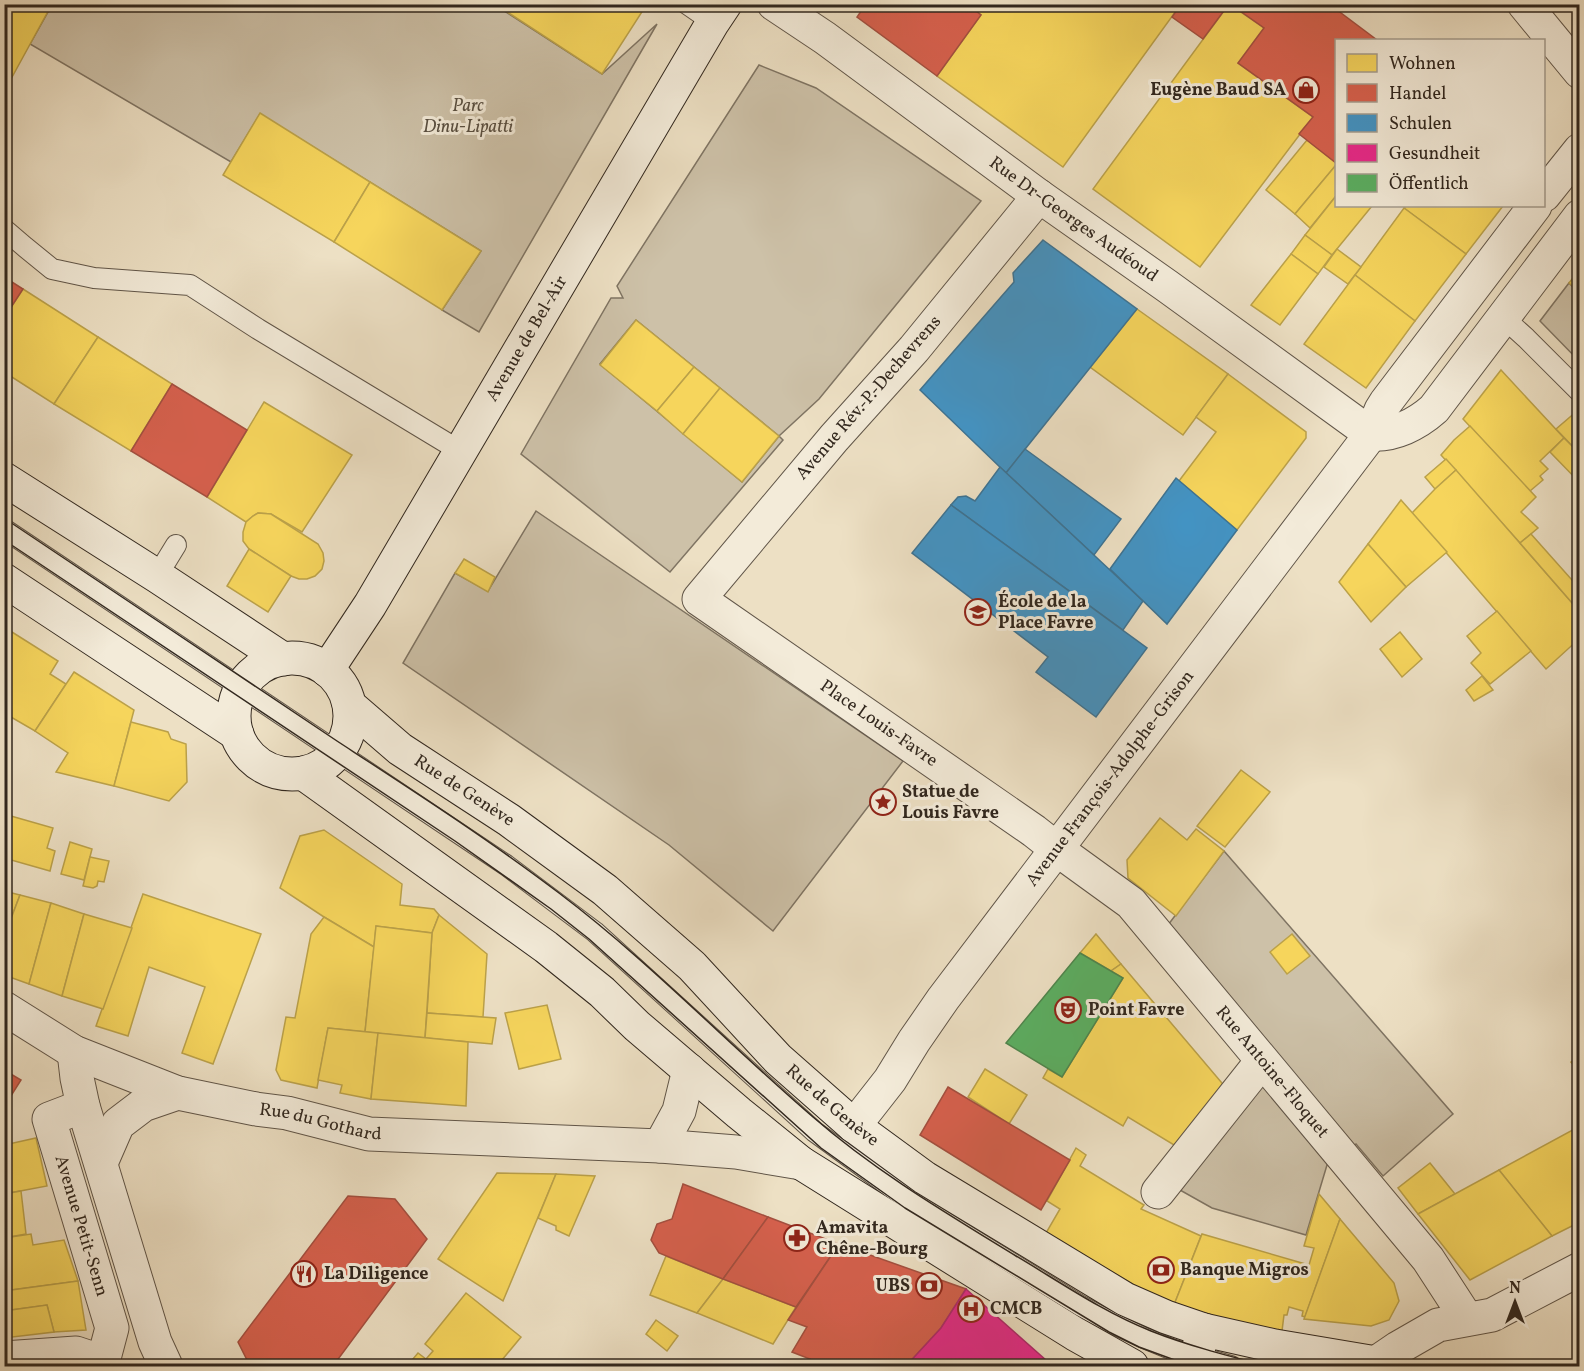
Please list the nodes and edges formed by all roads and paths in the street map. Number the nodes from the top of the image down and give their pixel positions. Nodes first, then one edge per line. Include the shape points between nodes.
1 (774, 4) edge
2 (1524, 4) edge
3 (708, 10) edge
4 (1580, 72) edge
5 (1580, 150) edge
6 (1545, 194) edge
7 (1039, 196) junction
8 (1535, 207) edge
9 (1580, 216) edge
10 (4, 229) edge
11 (1504, 318) junction
12 (1580, 393) edge
13 (1371, 434) junction
14 (460, 451) junction
15 (4, 479) edge
16 (4, 529) edge
17 (176, 546) dead end
18 (157, 576) junction
19 (4, 580) edge
20 (699, 599) joint
21 (283, 659) junction
22 (327, 670) junction
23 (242, 688) junction
24 (349, 705) junction
25 (237, 734) junction
26 (338, 751) junction
27 (303, 773) junction
28 (1057, 849) junction
29 (4, 1008) edge
30 (74, 1052) junction
31 (1262, 1061) junction
32 (689, 1070) junction
33 (178, 1093) junction
34 (83, 1106) junction
35 (842, 1134) junction
36 (660, 1146) junction
37 (101, 1163) junction
38 (801, 1163) junction
39 (1158, 1192) dead end
40 (1580, 1269) edge
41 (1467, 1319) junction
42 (1198, 1351) edge
43 (4, 1358) edge
44 (104, 1364) edge
45 (1385, 1365) edge
46 (166, 1366) edge
47 (1132, 1366) edge
48 (1231, 1366) edge

1 - 7 street, Rue Dr-Georges Audéoud
2 - 4 street
3 - 14 street, Avenue de Bel-Air
5 - 6 street
7 - 13 street, Rue Dr-Georges Audéoud
7 - 20 street, Avenue Rév.-P.-Dechevrens via 914,349
8 - 13 street, Avenue François-Adolphe-Grison via 1386,402
9 - 11 street
10 - 14 lane via 52,268 94,278 190,285
11 - 12 lane
11 - 13 street via 1424,418 1408,427
13 - 28 street, Avenue François-Adolphe-Grison
14 - 22 street, Avenue de Bel-Air via 370,605
15 - 18 street
16 - 23 lane
17 - 18 lane
18 - 21 street
19 - 25 street
20 - 28 street, Place Louis-Favre
21 - 22 street via 303,659
21 - 23 street via 253,673
22 - 24 street, Rue de Genève via 339,682
23 - 25 street via 234,713
23 - 26 lane
24 - 26 street via 346,738
24 - 35 street, Rue de Genève via 400,749 509,820 605,890 692,966
25 - 27 street via 252,759 269,770
26 - 27 street via 323,765
26 - 35 lane via 506,865 595,932
27 - 32 street via 546,947
28 - 31 street, Rue Antoine-Floquet via 1131,903
28 - 35 street, Avenue François-Adolphe-Grison via 943,999 890,1080
29 - 30 street, Rue du Gothard
30 - 33 street, Rue du Gothard
30 - 34 street, Avenue Petit-Senn
31 - 39 street
31 - 41 street, Rue Antoine-Floquet via 1428,1259
32 - 36 street via 679,1111
32 - 38 street
33 - 36 street, Rue du Gothard via 287,1113 369,1134
33 - 37 street, Avenue Petit-Senn via 143,1105 118,1124
34 - 37 street, Avenue Petit-Senn
34 - 44 street, Avenue Petit-Senn via 49,1119 112,1328
35 - 38 lane
35 - 42 street, Rue de Genève via 925,1178 1125,1299 1166,1317
36 - 38 street, Rue du Gothard via 736,1152
37 - 46 street, Avenue Petit-Senn via 155,1342
38 - 47 street
40 - 41 street via 1492,1315
41 - 45 street via 1438,1325 1398,1348
42 - 45 street, Rue de Genève via 1275,1346
42 - 48 lane
43 - 44 street via 76,1353

